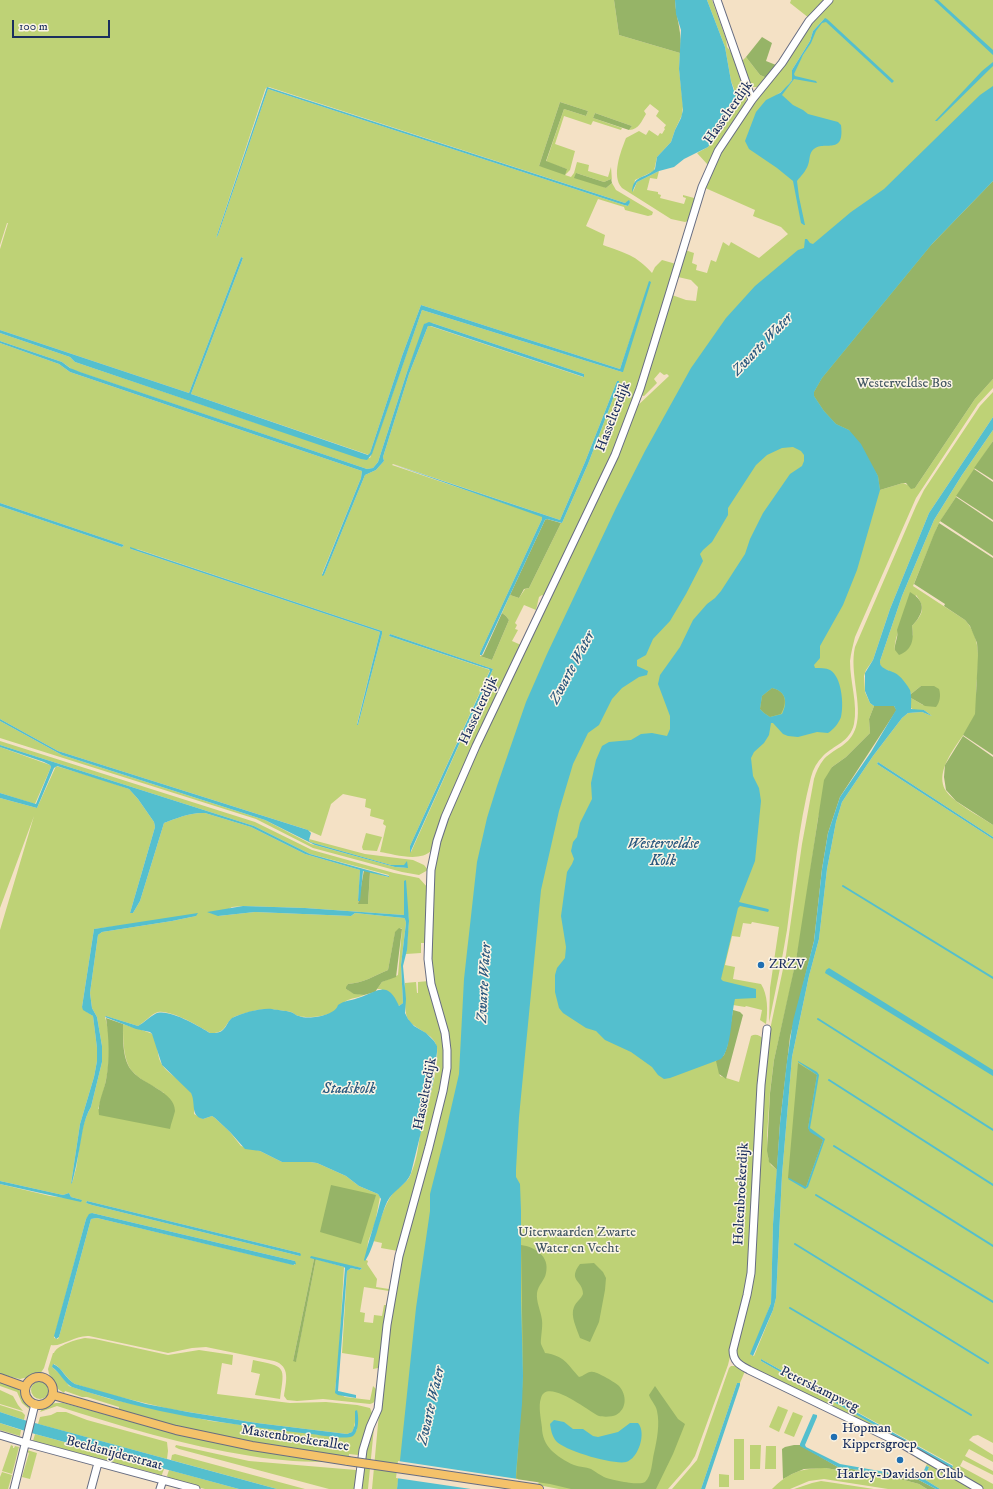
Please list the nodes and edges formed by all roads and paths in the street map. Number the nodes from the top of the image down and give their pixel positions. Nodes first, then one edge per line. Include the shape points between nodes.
1 (717, 0) edge
2 (829, 0) edge
3 (752, 100) junction
4 (767, 1029) dead end
5 (734, 1359) joint
6 (0, 1378) edge
7 (25, 1387) junction
8 (52, 1395) junction
9 (35, 1404) junction
10 (0, 1435) edge
11 (26, 1443) junction
12 (98, 1463) junction
13 (163, 1480) junction
14 (14, 1489) edge
15 (91, 1489) edge
16 (160, 1489) edge
17 (196, 1489) edge
18 (358, 1489) edge
19 (538, 1489) edge
20 (979, 1489) edge

1 - 3 street
2 - 3 street, Hasselterdijk via 809,21 782,63
3 - 18 street, Hasselterdijk via 718,151 706,177 646,370 615,455 476,746 437,841 432,870 428,959 431,984 445,1033 447,1068 398,1263 387,1325 378,1409 363,1450
4 - 5 street, Holtenbroekerdijk via 761,1085 751,1273 733,1350
5 - 20 street, Peterskampweg via 736,1363 749,1370 900,1443
6 - 7 main road
7 - 8 main road via 33,1378 41,1377 49,1380 53,1387
7 - 9 main road via 28,1400
8 - 9 main road via 48,1402
8 - 19 main road, Mastenbroekerallee, bridge via 176,1430 252,1446
9 - 11 street
10 - 11 street, Beeldsnijderstraat
11 - 12 street, Beeldsnijderstraat
11 - 14 street
12 - 13 street, Beeldsnijderstraat
12 - 15 street
13 - 16 street
13 - 17 street, Beeldsnijderstraat

